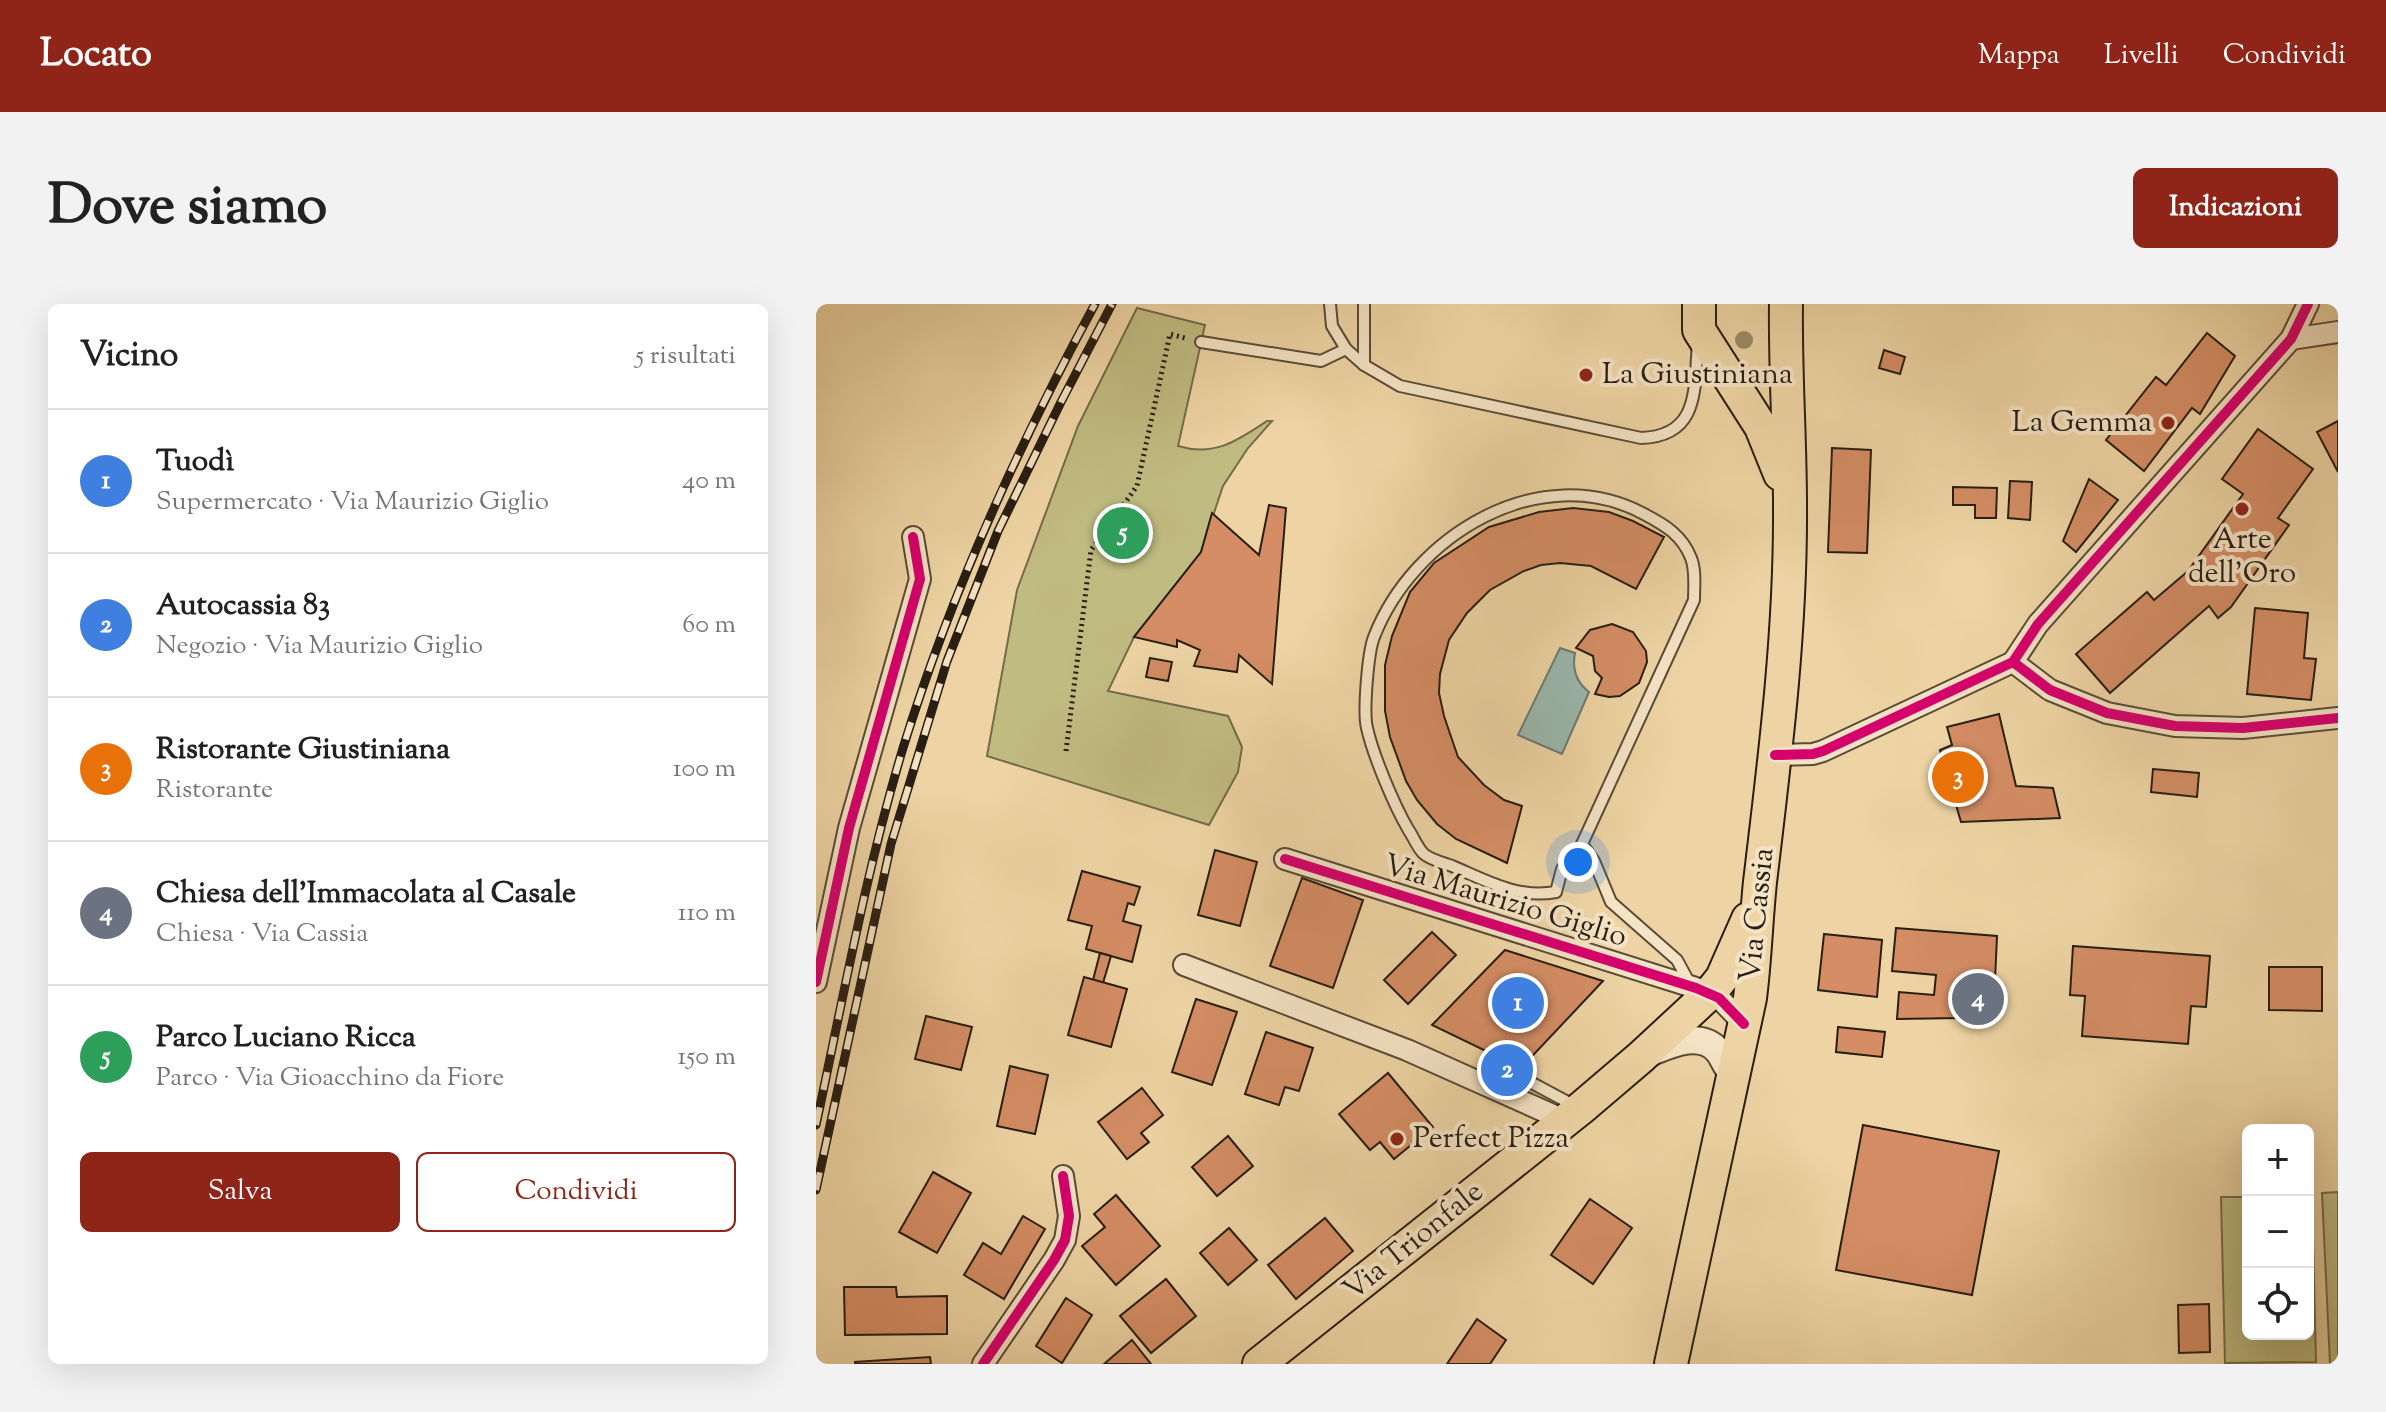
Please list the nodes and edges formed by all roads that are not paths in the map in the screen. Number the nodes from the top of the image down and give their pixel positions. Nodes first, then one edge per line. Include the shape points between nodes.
1 (1330, 304) edge
2 (1364, 304) edge
3 (1786, 304) edge
4 (2308, 304) edge
5 (1699, 317) edge
6 (2338, 332) edge
7 (2291, 339) junction
8 (1201, 342) road end
9 (1785, 342) junction
10 (1346, 349) junction
11 (1364, 365) junction
12 (1725, 368) junction
13 (1790, 506) junction
14 (913, 537) dead end
15 (2013, 662) junction
16 (2338, 718) edge
17 (1775, 755) junction
18 (1582, 844) junction
19 (1285, 859) dead end
20 (1760, 886) junction
21 (1184, 965) dead end
22 (816, 982) edge
23 (1701, 990) junction
24 (1744, 1024) junction
25 (1641, 1057) junction
26 (1732, 1072) junction
27 (1517, 1075) dead end
28 (1573, 1115) junction
29 (1063, 1176) dead end
30 (983, 1364) edge
31 (1259, 1364) edge
32 (1671, 1364) edge

1 - 10 lane via 1332,326
2 - 11 lane
3 - 9 main road, Via Cassia
4 - 7 street
5 - 11 lane via 1691,411 1669,433 1653,438 1400,386
5 - 12 main road, Via Cassia via 1713,355
6 - 7 street
7 - 15 street via 2038,624
8 - 10 lane via 1321,361
9 - 12 main road via 1776,362 1763,372 1739,374
9 - 13 main road, Via Cassia
10 - 11 lane
12 - 13 main road, Via Cassia via 1761,427
13 - 17 main road, Via Cassia
14 - 22 street via 920,579 849,828
15 - 16 street via 2050,690 2107,713 2175,726 2243,728
15 - 17 street via 1823,751
17 - 20 main road, Via Cassia
18 - 18 lane via 1694,600 1693,562 1669,526 1635,508 1604,498 1560,494 1506,506 1467,526 1427,557 1398,593 1373,639 1366,726 1397,811 1424,854 1512,892 1537,896 1556,892 1562,869
18 - 23 lane via 1611,902 1677,960
19 - 23 street, Via Maurizio Giglio
20 - 23 main road, Via Trionfale via 1722,978
20 - 24 main road, Via Cassia
21 - 28 street
23 - 24 street via 1719,998
23 - 25 main road, Via Trionfale
24 - 26 main road, Via Cassia
25 - 26 street, Via Trionfale via 1699,1040 1717,1049
25 - 28 main road, Via Trionfale
26 - 32 main road, Via Cassia
27 - 28 lane
28 - 31 main road, Via Trionfale
29 - 30 street via 1069,1216 1065,1240

